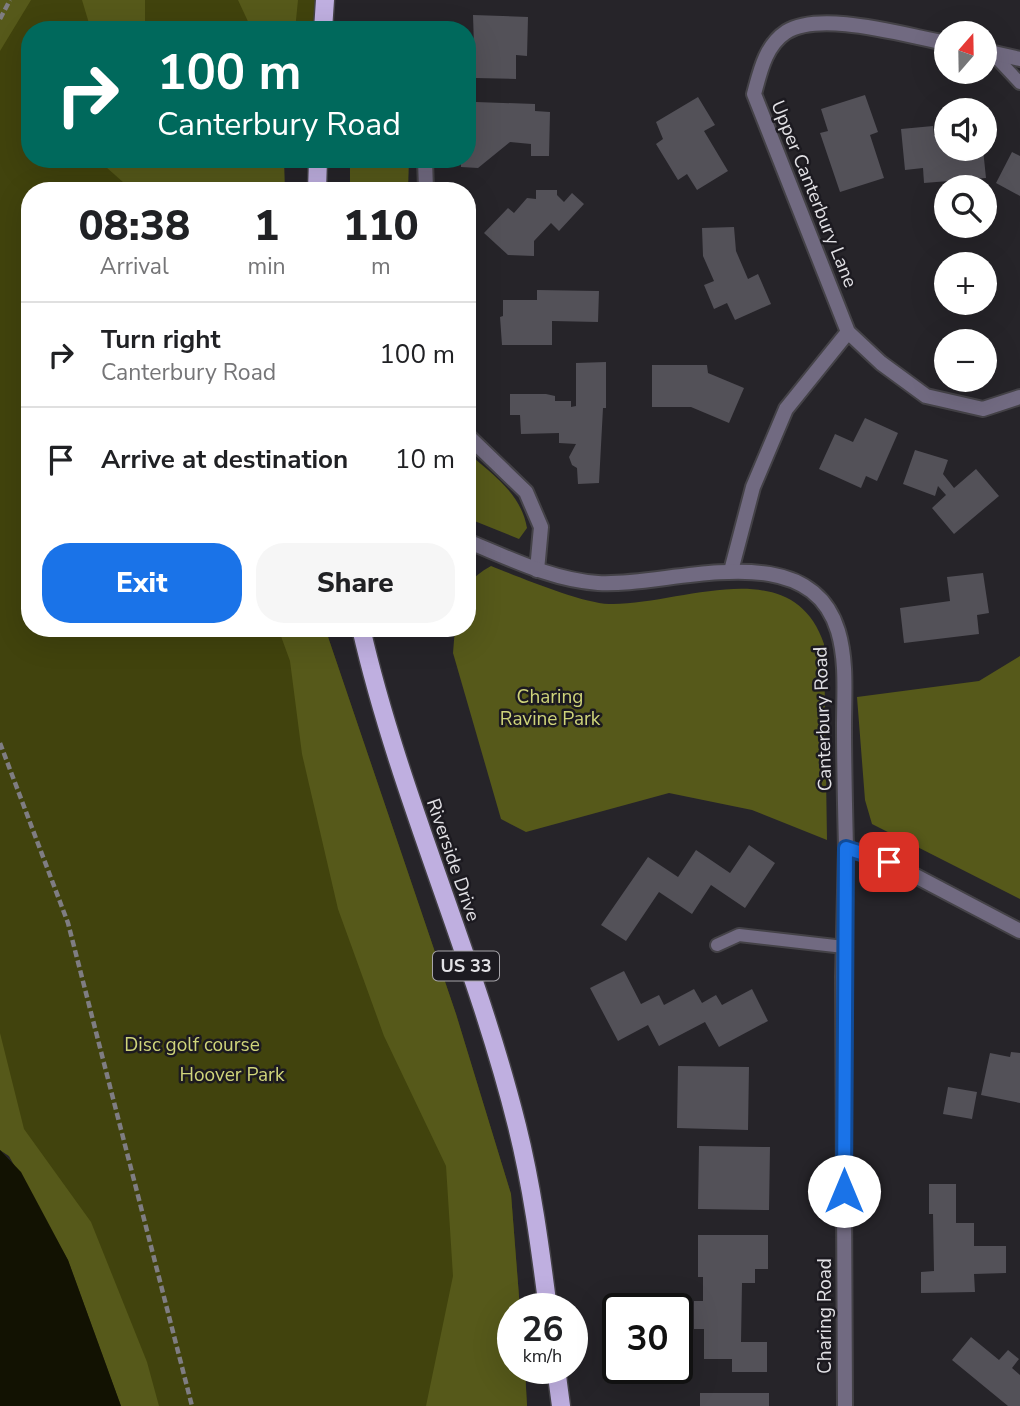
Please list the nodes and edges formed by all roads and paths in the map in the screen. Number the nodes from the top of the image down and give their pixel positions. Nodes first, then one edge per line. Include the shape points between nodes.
1 (10, 0) edge
2 (325, 0) edge
3 (0, 19) edge
4 (324, 21) edge
5 (934, 41) edge
6 (998, 54) edge
7 (1020, 59) edge
8 (998, 62) edge
9 (1020, 83) edge
10 (848, 332) junction
11 (1020, 397) edge
12 (476, 444) edge
13 (476, 545) edge
14 (537, 570) junction
15 (731, 571) junction
16 (364, 637) edge
17 (0, 743) edge
18 (846, 848) junction
19 (1020, 931) edge
20 (717, 945) dead end
21 (844, 947) junction
22 (546, 1293) edge
23 (558, 1384) edge
24 (192, 1406) edge
25 (561, 1406) edge
26 (845, 1406) edge

1 - 3 path
2 - 4 main road
5 - 10 street, Upper Canterbury Lane via 841,24 803,25 785,33 763,62 754,94
6 - 7 street
8 - 9 lane
10 - 11 street via 926,396 983,409
10 - 15 street via 786,409 753,487
12 - 14 street via 526,492 541,527
13 - 14 street, Canterbury Road
14 - 15 street, Canterbury Road via 599,584
15 - 18 street, Canterbury Road via 793,581 821,601 838,629 844,661
16 - 22 main road, Riverside Drive / US 33 via 406,790 516,1124 536,1210
17 - 24 path via 68,923
18 - 19 street via 889,862
18 - 21 street, Charing Road
20 - 21 lane via 739,935
21 - 26 street, Charing Road
23 - 25 main road

